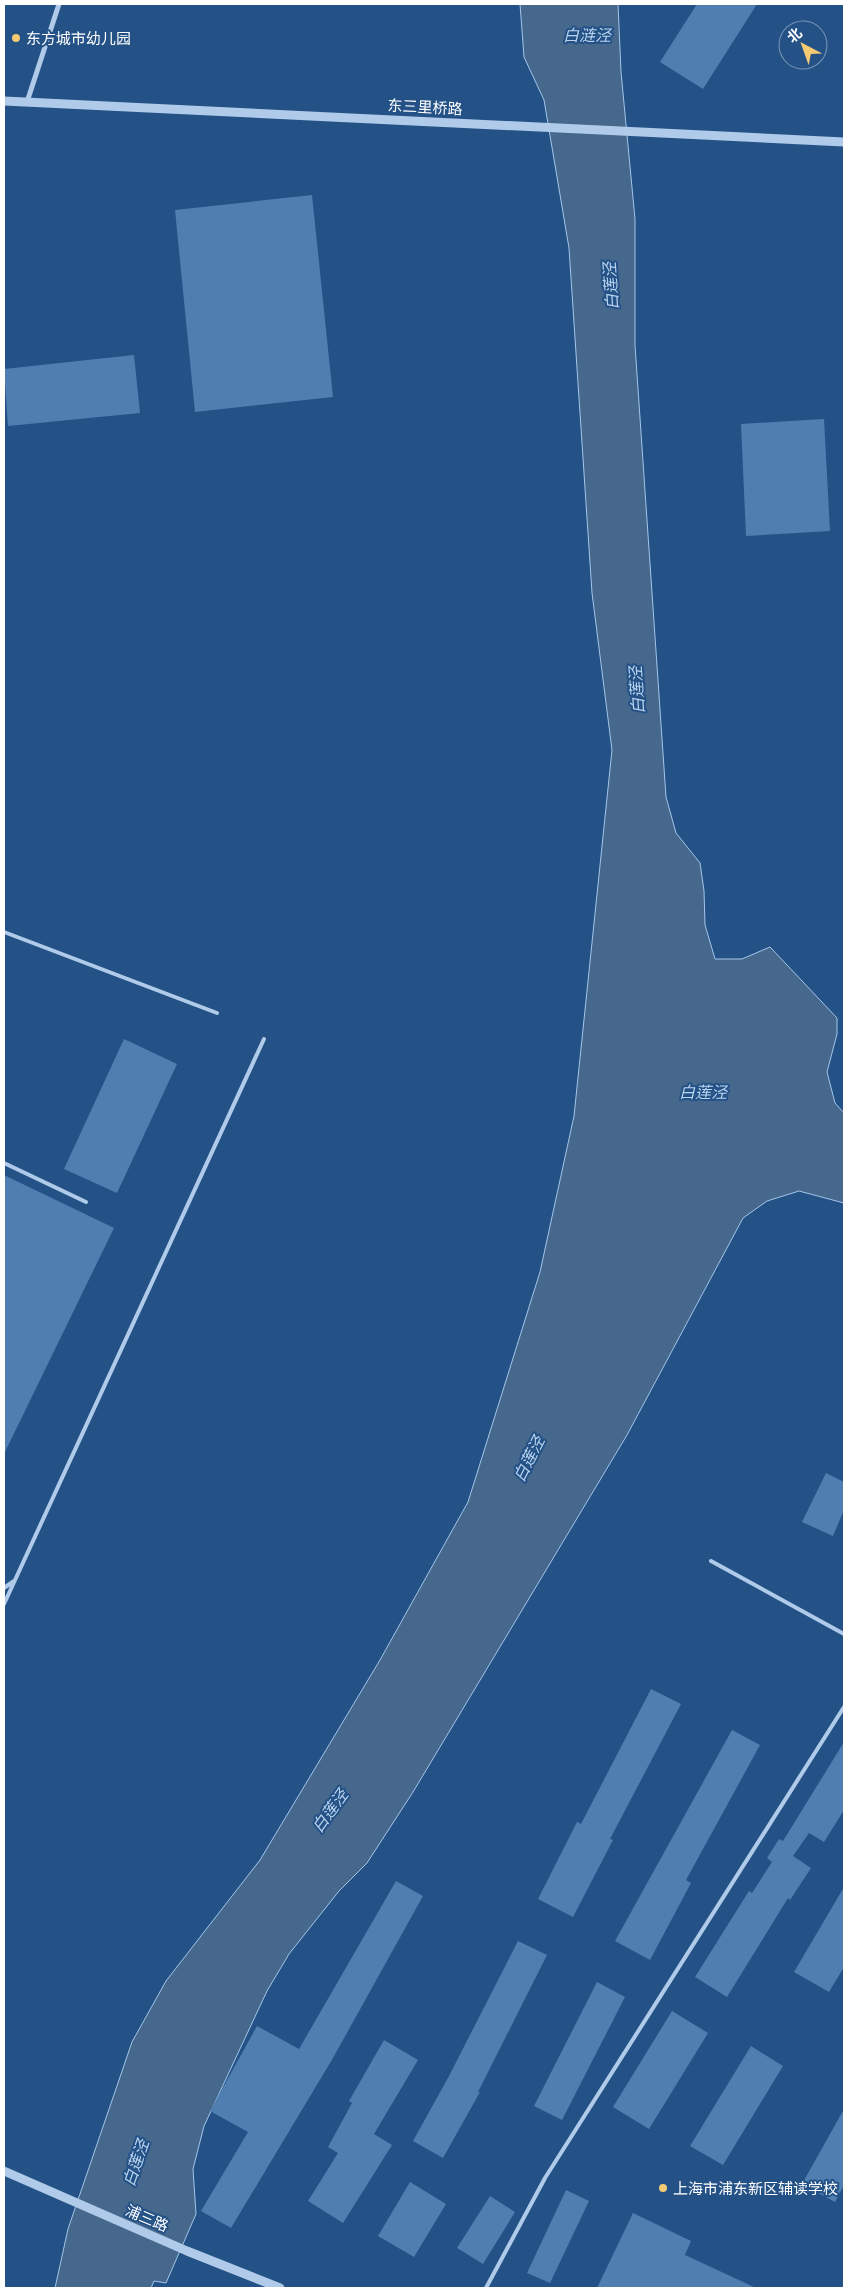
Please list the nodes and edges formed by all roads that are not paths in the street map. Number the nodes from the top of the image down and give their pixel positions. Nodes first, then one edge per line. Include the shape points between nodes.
1 (59, 4) edge
2 (4, 101) edge
3 (27, 102) junction
4 (844, 142) edge
5 (4, 932) edge
6 (217, 1013) dead end
7 (264, 1039) dead end
8 (4, 1162) edge
9 (86, 1202) dead end
10 (711, 1561) dead end
11 (14, 1581) junction
12 (4, 1588) edge
13 (4, 1604) edge
14 (844, 1634) edge
15 (844, 1707) edge
16 (4, 2172) edge
17 (280, 2288) edge
18 (486, 2288) edge

1 - 3 street
2 - 3 street, 东三里桥路
3 - 4 street, 东三里桥路
5 - 6 lane
7 - 11 lane
8 - 9 lane
10 - 14 lane
11 - 12 lane
11 - 13 lane
15 - 18 lane via 545,2178
16 - 17 street, 浦三路

